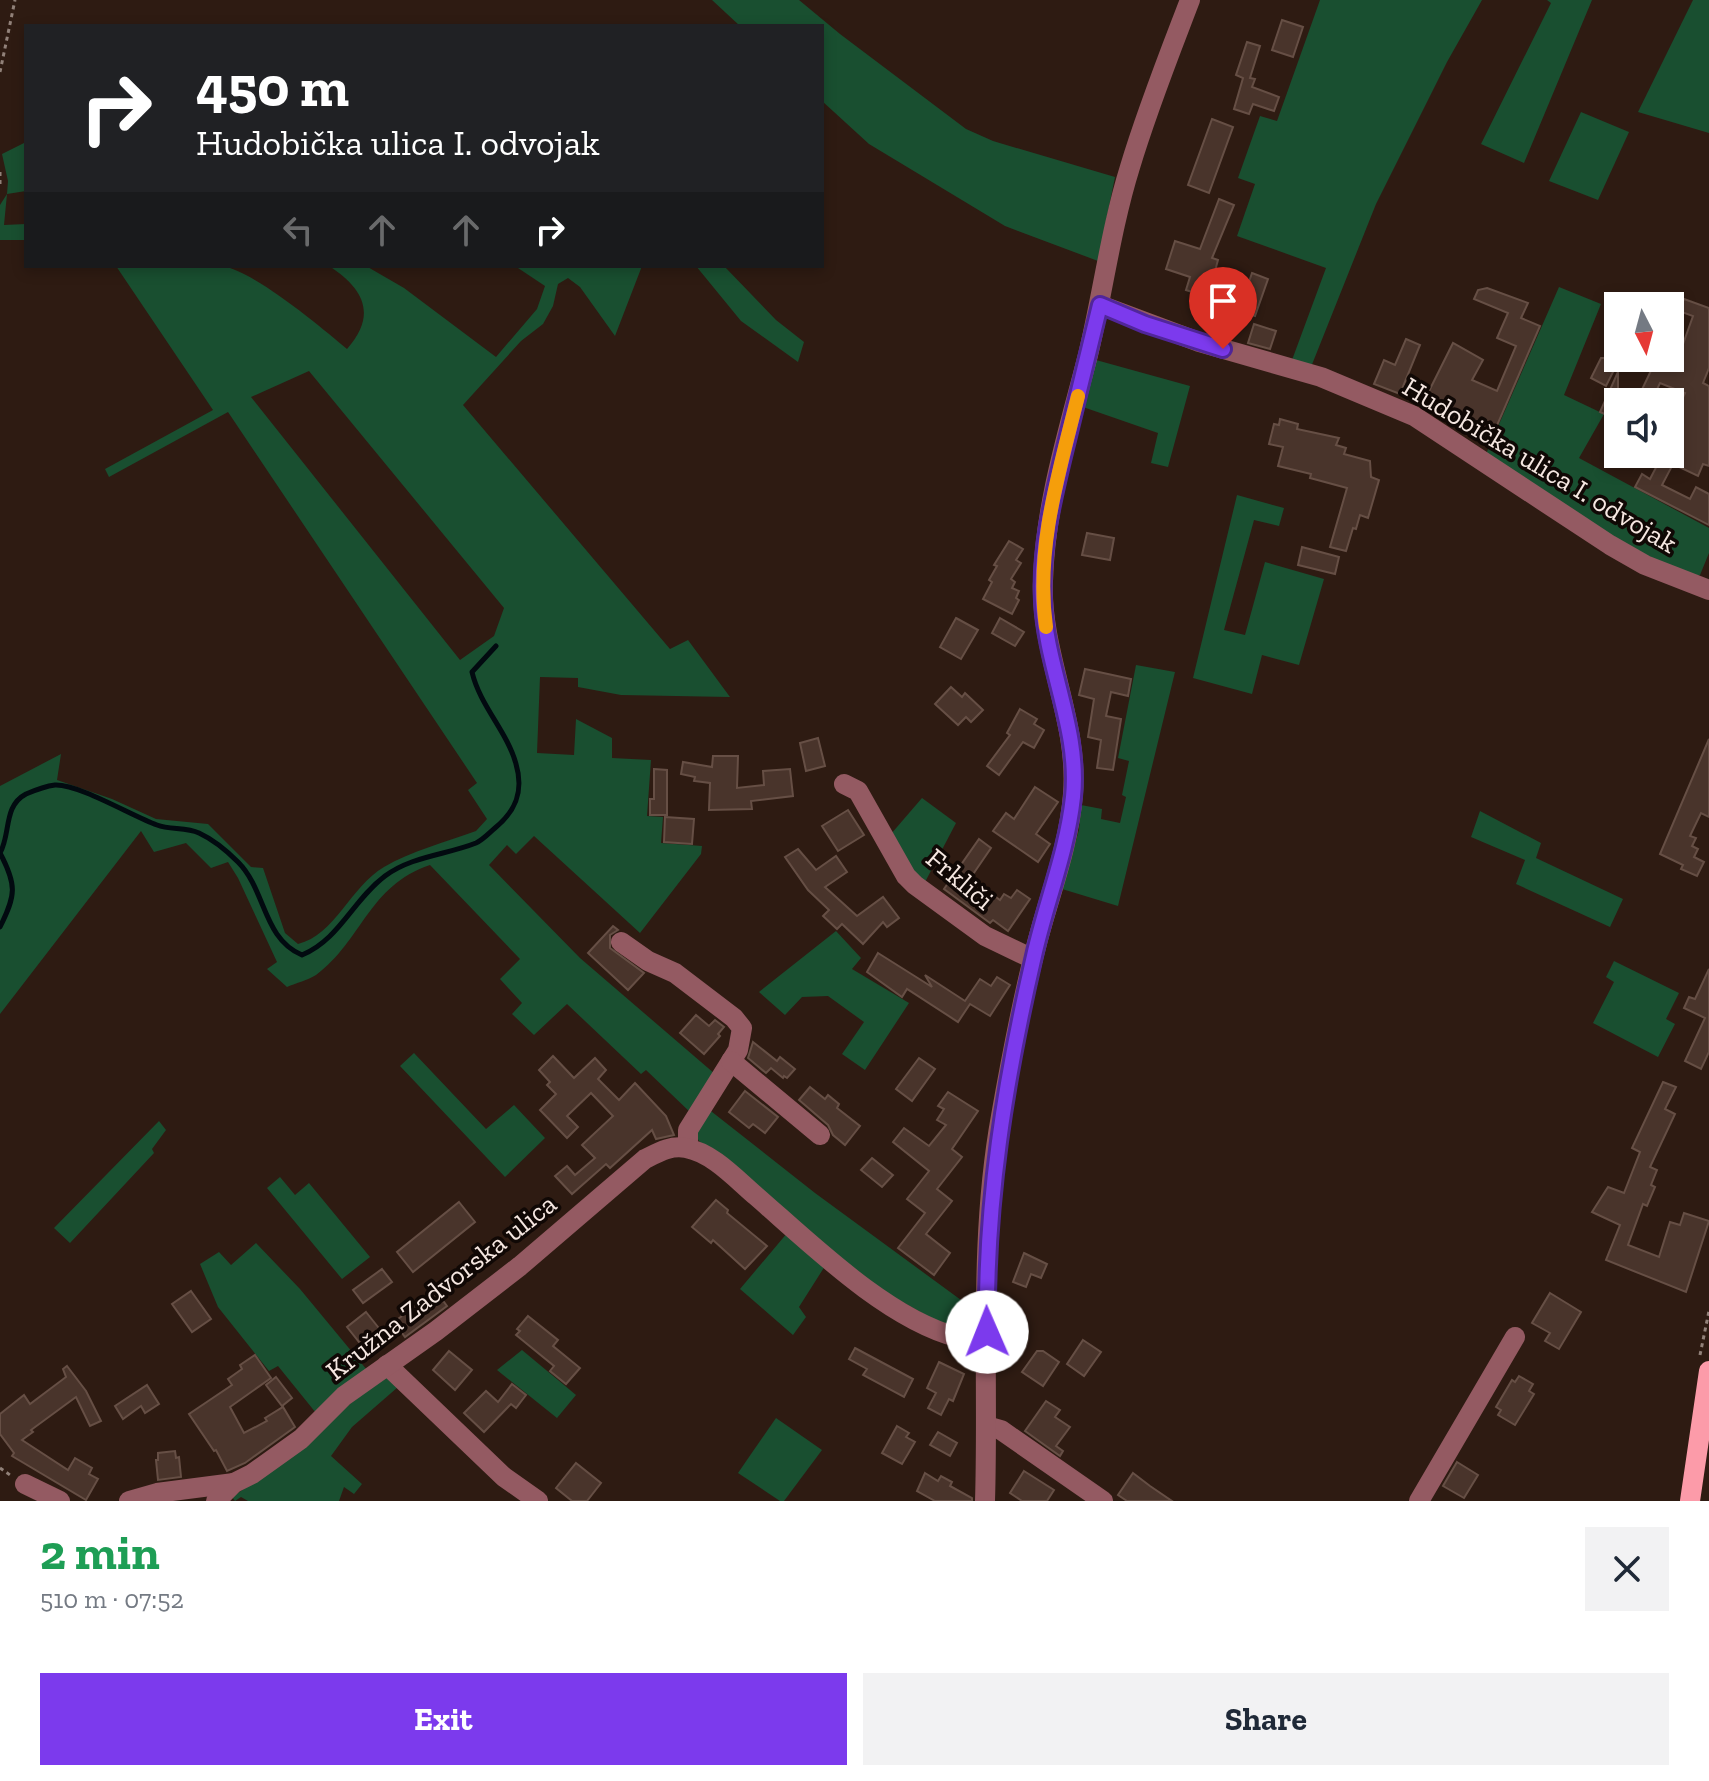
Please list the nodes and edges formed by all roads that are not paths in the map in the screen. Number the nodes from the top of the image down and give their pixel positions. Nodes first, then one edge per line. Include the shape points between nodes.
1 (1190, 0) edge
2 (1100, 305) junction
3 (1707, 583) edge
4 (844, 784) dead end
5 (621, 942) dead end
6 (1033, 959) junction
7 (731, 1061) junction
8 (820, 1135) dead end
9 (688, 1148) junction
10 (1515, 1337) dead end
11 (987, 1341) junction
12 (387, 1365) junction
13 (1709, 1371) edge
14 (987, 1426) junction
15 (234, 1483) junction
16 (25, 1484) dead end
17 (60, 1501) edge
18 (130, 1501) edge
19 (216, 1501) edge
20 (538, 1501) edge
21 (985, 1501) edge
22 (1103, 1501) edge
23 (1419, 1501) edge
24 (1690, 1501) edge

1 - 2 street via 1129,168
2 - 3 street, Hudobička ulica I. odvojak via 1185,338 1321,377 1414,416 1645,565
2 - 6 street via 1046,542 1043,604 1074,769 1068,836
4 - 6 street, Frkliči via 858,791 915,885 985,936
5 - 7 street via 675,973 734,1018 742,1037
6 - 11 street via 993,1173
7 - 8 street
7 - 9 street via 688,1130
9 - 11 street via 721,1166 886,1302 939,1331
9 - 12 street, Kružna Zadvorska ulica via 666,1149 645,1159 520,1266
10 - 23 street
11 - 14 street
12 - 15 street, Kružna Zadvorska ulica via 344,1396 301,1439
12 - 20 street via 504,1477
13 - 24 main road
14 - 21 street
14 - 22 street via 1001,1430
15 - 18 street, Kružna Zadvorska ulica
15 - 19 street, Kružna Zadvorska ulica
16 - 17 street

